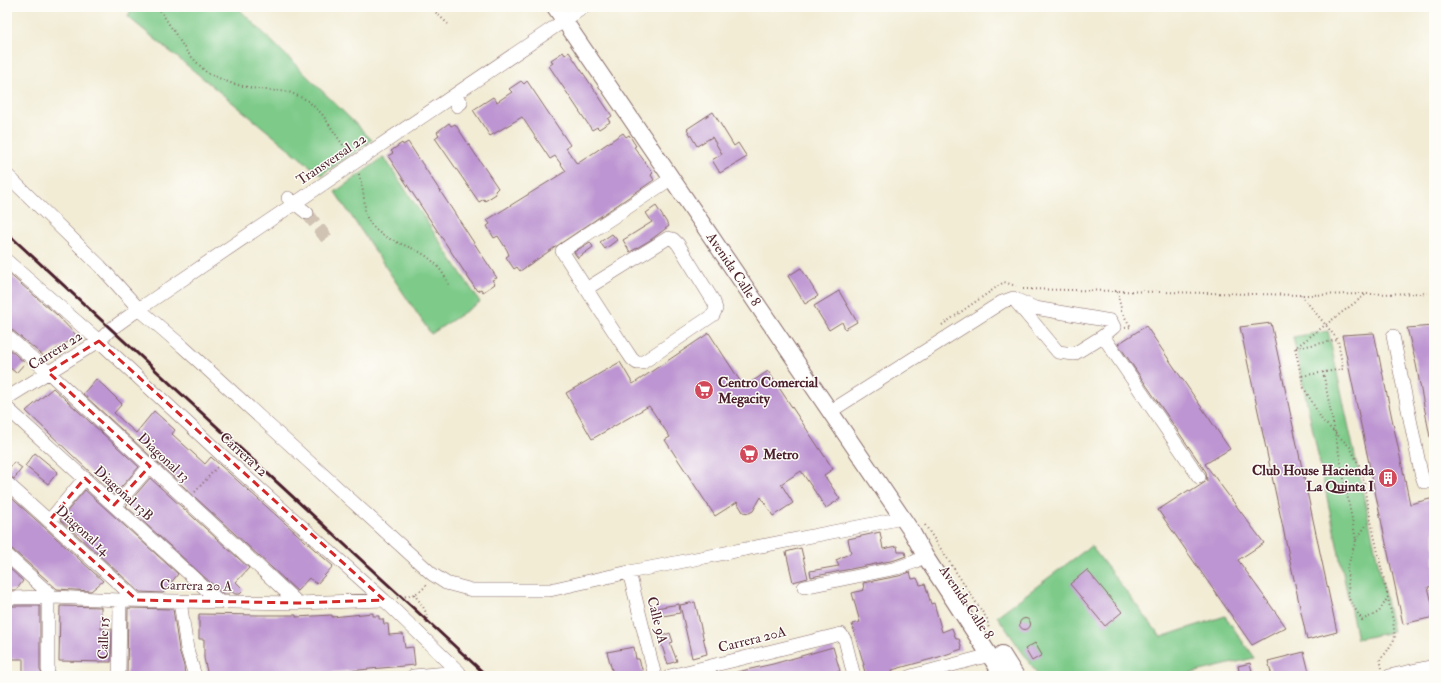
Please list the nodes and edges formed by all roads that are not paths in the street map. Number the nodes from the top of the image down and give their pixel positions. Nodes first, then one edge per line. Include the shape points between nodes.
1 (555, 7) edge
2 (584, 7) edge
3 (564, 21) junction
4 (7, 175) edge
5 (672, 178) junction
6 (291, 200) junction
7 (307, 213) tunnel mouth
8 (7, 261) edge
9 (586, 289) junction
10 (1013, 298) junction
11 (139, 309) junction
12 (7, 336) edge
13 (1103, 336) junction
14 (1393, 336) dead end
15 (99, 342) junction
16 (48, 372) junction
17 (7, 398) edge
18 (7, 408) edge
19 (831, 411) junction
20 (150, 466) junction
21 (1199, 477) dead end
22 (85, 478) junction
23 (1434, 482) edge
24 (7, 483) edge
25 (115, 506) junction
26 (902, 518) junction
27 (49, 521) junction
28 (912, 532) junction
29 (7, 555) edge
30 (925, 556) junction
31 (629, 572) junction
32 (804, 587) dead end
33 (51, 597) junction
34 (7, 598) edge
35 (120, 600) junction
36 (137, 600) junction
37 (384, 600) junction
38 (180, 601) junction
39 (220, 602) junction
40 (298, 603) junction
41 (990, 655) junction
42 (1434, 666) edge
43 (48, 670) dead end
44 (460, 674) edge
45 (1393, 674) edge
46 (119, 676) edge
47 (195, 676) edge
48 (413, 676) edge
49 (656, 676) edge
50 (670, 676) edge
51 (854, 676) edge
52 (911, 676) edge
53 (1003, 676) edge
54 (1016, 676) edge

1 - 3 main road, Avenida Calle 8
2 - 3 street, Transversal 22
3 - 5 main road, Avenida Calle 8
3 - 6 street, Transversal 22 via 455,98
4 - 11 street via 100,266
5 - 9 street via 562,251
5 - 19 main road, Avenida Calle 8
6 - 7 street
6 - 11 street, Transversal 22
8 - 15 street, Carrera 12
9 - 9 street via 637,364 713,315 716,309 678,244 668,238
10 - 13 street via 1058,352 1074,354
10 - 13 street via 1035,308 1111,321 1114,327
10 - 19 street via 1002,302
11 - 15 street, Transversal 22 via 111,329
11 - 31 street via 432,574 446,583 472,590 510,586 550,590
12 - 16 street, Diagonal 13
13 - 21 street
14 - 23 street via 1421,473 1424,482
15 - 16 street, Carrera 22
15 - 37 street, Carrera 12
16 - 17 street, Carrera 22
16 - 20 street, Diagonal 13
18 - 22 street, Diagonal 13B
19 - 26 main road, Avenida Calle 8
20 - 25 street
20 - 40 street, Diagonal 13
22 - 25 street, Diagonal 13B
22 - 27 street
24 - 27 street, Diagonal 14
25 - 39 street, Diagonal 13B
26 - 28 main road, Avenida Calle 8
26 - 31 street
27 - 36 street, Diagonal 14
28 - 30 main road, Avenida Calle 8
28 - 54 main road, Avenida Calle 8 via 934,553
29 - 33 street
30 - 32 street via 897,568
30 - 41 main road, Avenida Calle 8
31 - 49 street, Calle 9A
33 - 34 street, Carrera 20 A
33 - 35 street, Carrera 20 A
33 - 43 street
35 - 36 street, Carrera 20 A
35 - 46 street, Calle 15
36 - 38 street, Carrera 20 A
37 - 40 street, Carrera 20 A
37 - 44 street, Carrera 12
38 - 39 street, Carrera 20 A
38 - 47 street via 187,649
39 - 40 street, Carrera 20 A
41 - 52 street
41 - 53 main road, Avenida Calle 8
42 - 45 street
44 - 48 street
50 - 51 street, Carrera 20A via 841,634 845,640

